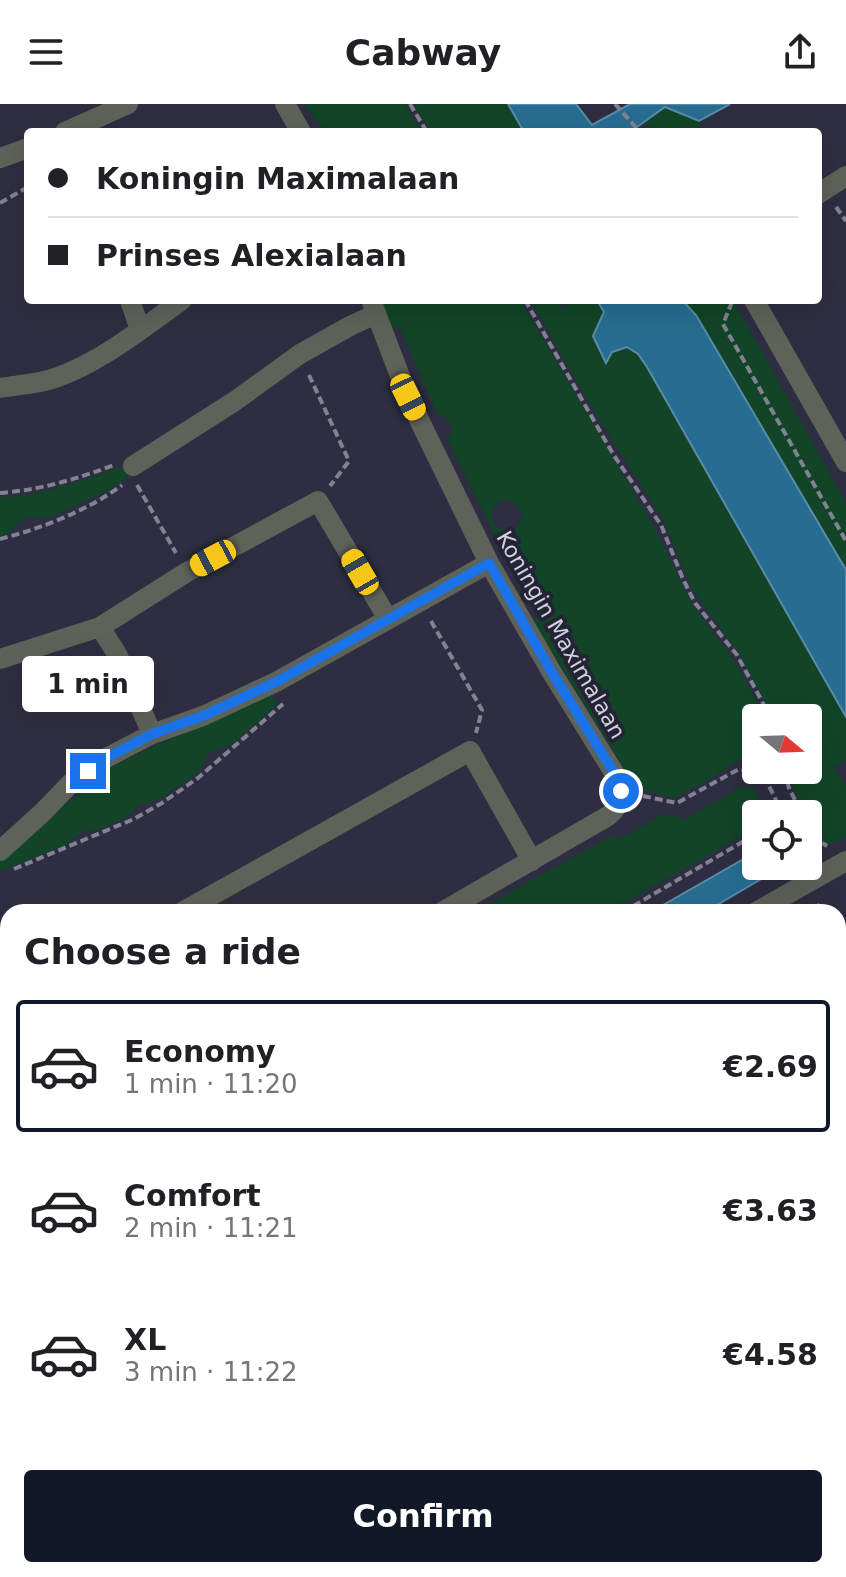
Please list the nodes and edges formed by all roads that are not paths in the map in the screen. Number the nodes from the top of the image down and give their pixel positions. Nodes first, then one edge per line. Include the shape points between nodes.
1 (128, 104) edge
2 (285, 104) edge
3 (74, 128) edge
4 (299, 128) edge
5 (24, 149) edge
6 (0, 158) edge
7 (846, 176) edge
8 (822, 191) edge
9 (131, 304) edge
10 (176, 304) edge
11 (756, 304) edge
12 (373, 307) edge
13 (140, 330) junction
14 (0, 388) edge
15 (846, 462) edge
16 (133, 472) road end
17 (489, 563) junction
18 (388, 619) junction
19 (100, 627) junction
20 (0, 659) edge
21 (152, 734) junction
22 (0, 851) edge
23 (841, 853) edge
24 (532, 861) junction
25 (196, 904) edge
26 (456, 904) edge
27 (768, 904) edge

1 - 3 street
2 - 4 street
5 - 6 street
7 - 8 street
9 - 13 street
10 - 13 street
11 - 15 street
12 - 16 street
12 - 17 street, Koningin Maximalaan via 408,397
13 - 14 street via 54,379
17 - 18 street
17 - 24 street, Koningin Maximalaan via 621,791 620,802 608,816
18 - 19 street via 318,501 187,572
18 - 21 street via 276,682
19 - 20 street
19 - 21 street
21 - 22 street via 71,783
23 - 27 street
24 - 25 street via 470,751
24 - 26 street

